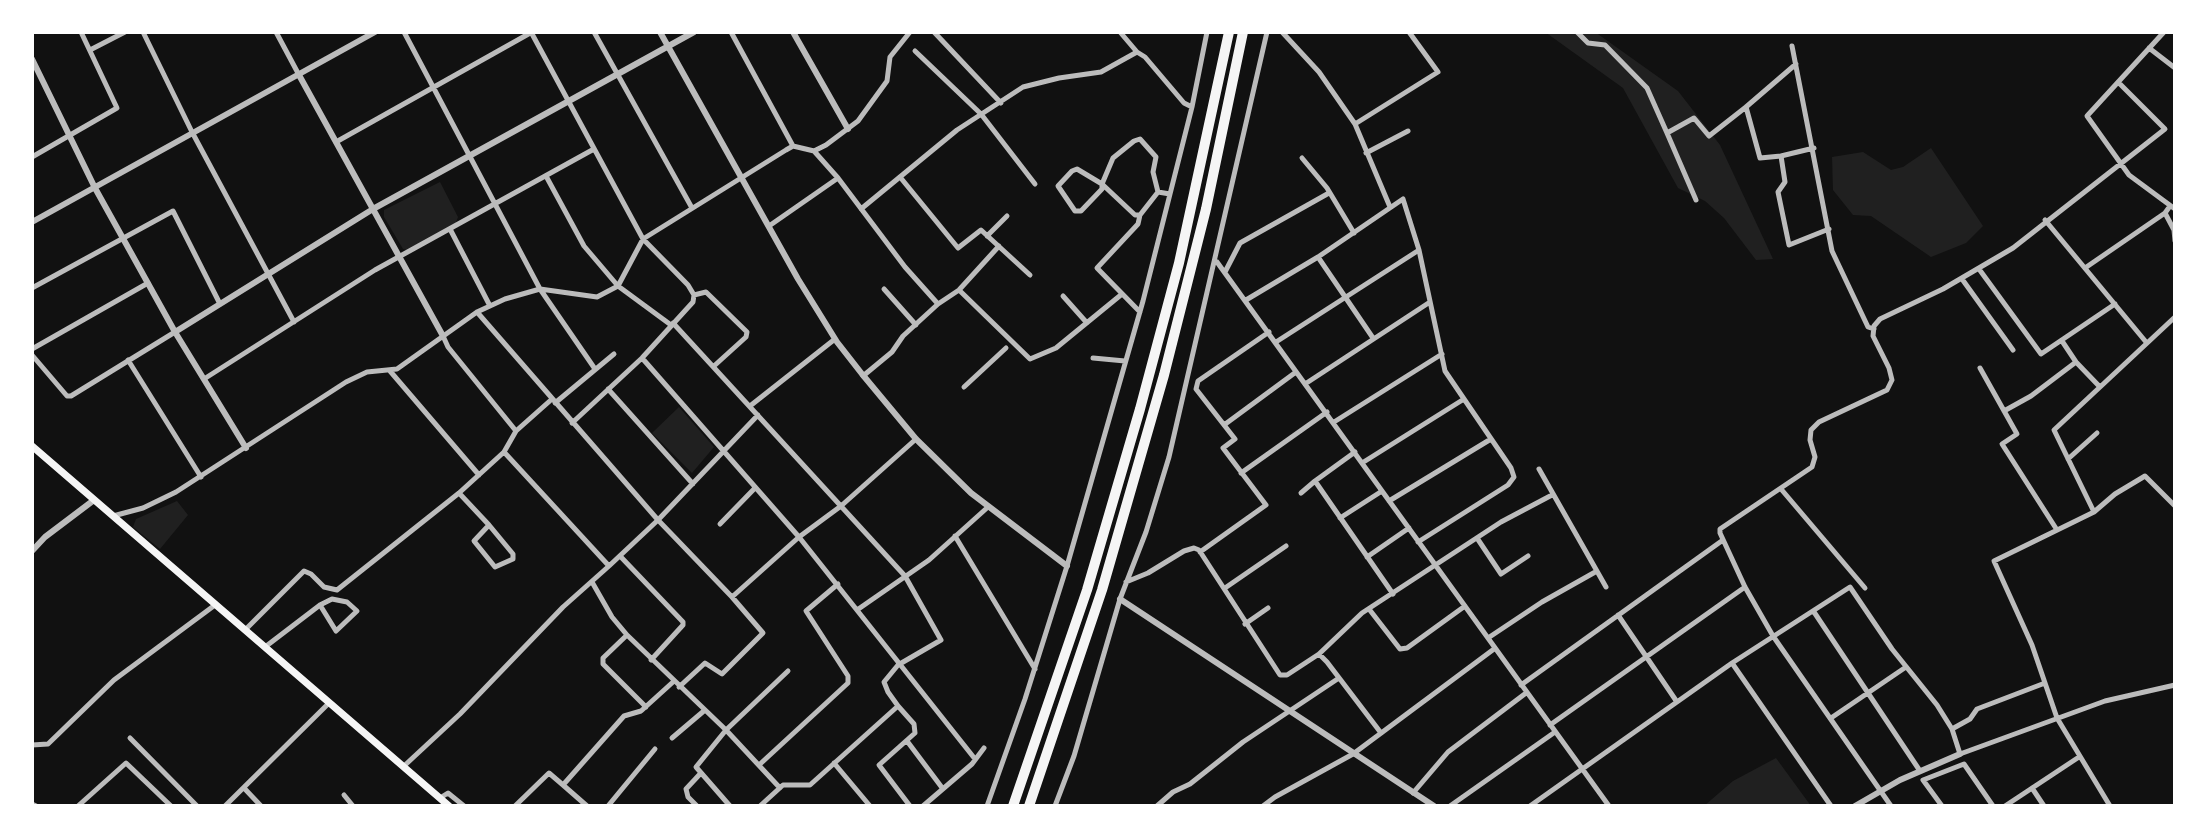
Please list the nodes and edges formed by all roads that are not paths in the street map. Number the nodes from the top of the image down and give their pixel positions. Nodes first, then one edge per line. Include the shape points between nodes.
1 (81, 32) edge
2 (125, 32) edge
3 (143, 32) edge
4 (276, 32) edge
5 (375, 32) edge
6 (404, 32) edge
7 (531, 32) edge
8 (594, 32) edge
9 (660, 32) edge
10 (694, 32) edge
11 (731, 32) edge
12 (793, 32) edge
13 (910, 32) edge
14 (934, 32) edge
15 (1120, 32) edge
16 (1207, 32) edge
17 (1229, 32) edge
18 (1243, 32) edge
19 (1267, 32) edge
20 (1282, 32) edge
21 (1409, 32) edge
22 (1577, 32) edge
23 (2164, 32) edge
24 (668, 46) junction
25 (1792, 46) dead end
26 (2149, 48) junction
27 (90, 50) junction
28 (915, 51) dead end
29 (1137, 52) junction
30 (32, 59) edge
31 (1796, 64) junction
32 (2175, 68) edge
33 (617, 74) junction
34 (299, 75) junction
35 (2118, 82) junction
36 (433, 87) junction
37 (568, 101) junction
38 (1001, 103) junction
39 (1192, 107) junction
40 (1746, 107) junction
41 (981, 114) junction
42 (1355, 124) junction
43 (848, 129) junction
44 (1408, 131) dead end
45 (192, 132) junction
46 (1667, 133) junction
47 (70, 136) junction
48 (336, 142) junction
49 (793, 146) junction
50 (1814, 148) junction
51 (594, 149) junction
52 (814, 151) junction
53 (1366, 153) junction
54 (470, 154) junction
55 (1781, 156) junction
56 (32, 157) edge
57 (1302, 158) dead end
58 (2122, 165) junction
59 (546, 176) junction
60 (741, 177) junction
61 (900, 177) junction
62 (838, 178) junction
63 (1035, 184) dead end
64 (1102, 184) junction
65 (95, 188) junction
66 (1158, 192) junction
67 (1329, 193) junction
68 (1170, 194) junction
69 (1696, 200) dead end
70 (496, 204) junction
71 (1390, 207) junction
72 (2173, 207) edge
73 (692, 208) junction
74 (373, 209) junction
75 (861, 209) junction
76 (2165, 213) junction
77 (1140, 215) junction
78 (1007, 216) dead end
79 (2045, 220) junction
80 (32, 222) edge
81 (769, 226) junction
82 (450, 229) junction
83 (1829, 229) junction
84 (1354, 233) junction
85 (122, 236) junction
86 (987, 236) junction
87 (643, 239) junction
88 (2175, 241) edge
89 (999, 246) junction
90 (1419, 250) junction
91 (1318, 257) junction
92 (400, 258) junction
93 (1216, 261) junction
94 (2085, 268) junction
95 (1979, 269) junction
96 (1225, 272) junction
97 (268, 274) junction
98 (1030, 275) dead end
99 (1962, 279) junction
100 (148, 283) junction
101 (618, 286) junction
102 (32, 288) edge
103 (540, 289) junction
104 (884, 289) dead end
105 (959, 290) junction
106 (1122, 294) junction
107 (694, 295) junction
108 (1063, 296) dead end
109 (1344, 298) junction
110 (1246, 300) junction
111 (1430, 302) junction
112 (220, 304) junction
113 (938, 304) junction
114 (2115, 304) junction
115 (490, 306) junction
116 (477, 312) junction
117 (1140, 312) junction
118 (2175, 317) edge
119 (294, 322) junction
120 (1087, 323) junction
121 (672, 324) junction
122 (916, 325) junction
123 (1874, 329) junction
124 (175, 332) junction
125 (1269, 332) junction
126 (443, 336) junction
127 (1373, 338) junction
128 (835, 339) junction
129 (2062, 341) junction
130 (1276, 342) junction
131 (2146, 342) junction
132 (1006, 348) dead end
133 (2013, 350) dead end
134 (32, 352) edge
135 (614, 354) dead end
136 (1442, 354) junction
137 (642, 358) junction
138 (1093, 358) dead end
139 (128, 360) junction
140 (1125, 361) junction
141 (2076, 362) junction
142 (714, 366) junction
143 (1980, 368) dead end
144 (595, 369) junction
145 (389, 370) junction
146 (1296, 372) junction
147 (863, 376) junction
148 (204, 379) junction
149 (1305, 384) junction
150 (2099, 386) junction
151 (964, 387) dead end
152 (608, 389) junction
153 (1464, 399) junction
154 (554, 401) junction
155 (750, 406) junction
156 (2004, 411) junction
157 (1327, 412) junction
158 (758, 415) junction
159 (1334, 422) junction
160 (572, 423) junction
161 (1224, 425) junction
162 (516, 431) junction
163 (2097, 433) dead end
164 (916, 439) junction
165 (1491, 439) junction
166 (32, 446) edge
167 (246, 448) junction
168 (504, 452) junction
169 (722, 452) junction
170 (1355, 452) junction
171 (2068, 459) junction
172 (1362, 463) junction
173 (1539, 469) dead end
174 (1241, 473) junction
175 (479, 475) junction
176 (201, 477) junction
177 (1315, 481) junction
178 (693, 484) junction
179 (755, 488) junction
180 (1781, 489) junction
181 (1382, 491) junction
182 (459, 493) junction
183 (1301, 493) dead end
184 (1552, 495) junction
185 (94, 500) junction
186 (1389, 501) junction
187 (841, 506) junction
188 (2175, 506) edge
189 (988, 507) junction
190 (2094, 512) junction
191 (112, 516) junction
192 (1340, 518) junction
193 (658, 520) junction
194 (720, 524) dead end
195 (489, 525) junction
196 (1409, 528) junction
197 (2057, 530) junction
198 (955, 536) junction
199 (799, 537) junction
200 (1477, 538) junction
201 (1723, 540) junction
202 (1418, 542) junction
203 (1286, 546) dead end
204 (32, 551) edge
205 (1200, 552) junction
206 (620, 556) junction
207 (1528, 556) dead end
208 (1367, 557) junction
209 (1435, 565) junction
210 (609, 566) junction
211 (1067, 566) junction
212 (1597, 571) junction
213 (905, 576) junction
214 (592, 582) junction
215 (1126, 582) junction
216 (838, 584) junction
217 (1606, 587) dead end
218 (1745, 587) junction
219 (1225, 588) junction
220 (1865, 588) dead end
221 (1393, 594) junction
222 (732, 597) junction
223 (1120, 599) junction
224 (215, 605) junction
225 (320, 605) junction
226 (1465, 606) junction
227 (1268, 608) dead end
228 (1369, 609) junction
229 (857, 610) junction
230 (1814, 612) junction
231 (1618, 615) junction
232 (1245, 624) junction
233 (244, 631) junction
234 (627, 635) junction
235 (1773, 636) junction
236 (1488, 638) junction
237 (264, 648) junction
238 (1494, 649) junction
239 (1319, 654) junction
240 (1647, 658) junction
241 (651, 660) junction
242 (1732, 663) junction
243 (898, 665) junction
244 (1906, 667) junction
245 (1035, 669) junction
246 (788, 671) dead end
247 (1339, 678) junction
248 (673, 682) junction
249 (2045, 683) junction
250 (1521, 685) junction
251 (2175, 685) edge
252 (679, 687) junction
253 (1526, 693) junction
254 (1868, 693) junction
255 (1677, 702) junction
256 (329, 703) junction
257 (898, 706) junction
258 (646, 707) junction
259 (705, 710) junction
260 (1290, 712) junction
261 (1831, 718) junction
262 (2057, 718) junction
263 (1550, 725) junction
264 (1952, 729) junction
265 (726, 730) junction
266 (1555, 732) junction
267 (1381, 733) junction
268 (130, 738) dead end
269 (672, 738) dead end
270 (907, 741) junction
271 (32, 745) edge
272 (984, 748) dead end
273 (655, 749) dead end
274 (1353, 754) junction
275 (1960, 754) junction
276 (2079, 757) junction
277 (975, 759) junction
278 (834, 763) junction
279 (759, 765) junction
280 (404, 766) junction
281 (1582, 769) junction
282 (1920, 771) junction
283 (700, 774) junction
284 (563, 785) junction
285 (244, 788) junction
286 (780, 788) junction
287 (2032, 788) junction
288 (943, 789) junction
289 (1880, 791) junction
290 (1413, 793) junction
291 (344, 795) dead end
292 (440, 798) junction
293 (1541, 798) junction
294 (78, 806) edge
295 (171, 806) edge
296 (197, 806) edge
297 (225, 806) edge
298 (261, 806) edge
299 (353, 806) edge
300 (449, 806) edge
301 (464, 806) edge
302 (515, 806) edge
303 (587, 806) edge
304 (608, 806) edge
305 (697, 806) edge
306 (730, 806) edge
307 (760, 806) edge
308 (870, 806) edge
309 (910, 806) edge
310 (923, 806) edge
311 (987, 806) edge
312 (1013, 806) edge
313 (1029, 806) edge
314 (1055, 806) edge
315 (1157, 806) edge
316 (1263, 806) edge
317 (1434, 806) edge
318 (1450, 806) edge
319 (1530, 806) edge
320 (1546, 806) edge
321 (1609, 806) edge
322 (1831, 806) edge
323 (1855, 806) edge
324 (1891, 806) edge
325 (1942, 806) edge
326 (1993, 806) edge
327 (2005, 806) edge
328 (2044, 806) edge
329 (2110, 806) edge

1 - 27 street
2 - 27 street
3 - 45 street
4 - 34 street
5 - 34 street
6 - 36 street
7 - 36 street
7 - 37 street
8 - 33 street
9 - 24 street
10 - 24 street
11 - 49 street
12 - 43 street
13 - 43 street via 890,57 887,81
14 - 38 street
15 - 29 street
16 - 39 street
17 - 312 highway via 1179,263 1132,440
18 - 313 highway via 1164,375 1102,590
19 - 93 street
20 - 42 street via 1319,72
21 - 42 street via 1438,72
22 - 46 street via 1588,43 1605,45 1647,88
23 - 26 street
24 - 33 street
24 - 60 street
25 - 31 street
26 - 32 street
26 - 35 street
27 - 47 street via 117,108
28 - 41 street
29 - 38 street via 1101,72 1023,87
29 - 39 street
30 - 47 street
31 - 40 street
31 - 50 street
33 - 37 street
33 - 73 street
34 - 45 street
34 - 48 street
35 - 58 street via 2087,116
35 - 58 street via 2165,129
36 - 48 street
36 - 54 street
37 - 51 street
37 - 54 street
38 - 41 street
39 - 68 street
40 - 46 street via 1709,136 1694,118
40 - 55 street via 1760,158
41 - 61 street
41 - 63 street
42 - 53 street
43 - 52 street
44 - 53 street
45 - 65 street
45 - 97 street
46 - 69 street
47 - 56 street
47 - 65 street
48 - 74 street
49 - 52 street
49 - 60 street
50 - 55 street
50 - 83 street
51 - 59 street
51 - 87 street
52 - 62 street
53 - 71 street
54 - 70 street
54 - 74 street
55 - 83 street via 1785,182 1778,192 1789,245
57 - 67 street
58 - 72 street
58 - 79 street
59 - 70 street
59 - 101 street via 584,246
60 - 73 street
60 - 81 street
61 - 75 street
61 - 86 street via 958,248 981,230
62 - 75 street
62 - 81 street
64 - 64 street via 1077,169 1058,186 1075,211 1081,211
64 - 66 street via 1113,158 1140,139 1156,157
64 - 77 street
65 - 80 street
65 - 85 street
66 - 68 street
66 - 77 street
67 - 84 street
67 - 96 street via 1240,243
68 - 117 street
70 - 82 street
70 - 103 street
71 - 84 street
71 - 90 street via 1403,199
72 - 76 street
73 - 87 street
74 - 92 street
74 - 97 street
75 - 113 street
76 - 88 street
76 - 94 street
77 - 106 street via 1138,224 1097,268
78 - 86 street
79 - 94 street
79 - 95 street
81 - 128 street
82 - 92 street
82 - 115 street
83 - 123 street via 1832,251 1868,327
84 - 91 street
85 - 100 street
85 - 102 street
85 - 112 street via 173,211
86 - 89 street
87 - 101 street
87 - 107 street
89 - 98 street
89 - 105 street
90 - 109 street
90 - 111 street
91 - 109 street
91 - 110 street
92 - 119 street
92 - 126 street
93 - 96 street
93 - 215 street via 1169,457
94 - 114 street
95 - 99 street
95 - 129 street via 2041,354
96 - 110 street
97 - 112 street
97 - 119 street
99 - 123 street via 1880,319
99 - 133 street
100 - 124 street
100 - 134 street
101 - 103 street via 597,297
101 - 121 street
103 - 115 street
103 - 144 street
104 - 122 street
105 - 113 street
105 - 120 street via 1030,359 1056,348
106 - 117 street
106 - 120 street
107 - 121 street
107 - 142 street via 706,292 747,332
108 - 120 street
109 - 127 street
109 - 130 street
110 - 125 street
111 - 127 street
111 - 136 street
112 - 124 street
113 - 122 street
114 - 129 street
114 - 131 street
115 - 116 street
116 - 126 street
116 - 154 street
117 - 140 street
118 - 131 street
119 - 148 street
121 - 137 street
121 - 142 street
122 - 147 street
123 - 180 street via 1892,380 1887,390 1819,422 1811,430 1812,467
124 - 139 street
124 - 148 street
125 - 130 street
125 - 161 street via 1198,381 1196,389
126 - 145 street
126 - 162 street
127 - 149 street
128 - 147 street
128 - 155 street
129 - 141 street
130 - 146 street
131 - 150 street
132 - 151 street
134 - 139 street via 67,396
135 - 144 street
136 - 153 street via 1445,371
136 - 159 street
137 - 152 street
137 - 169 street
138 - 140 street
139 - 176 street
140 - 211 street
141 - 150 street
141 - 156 street
142 - 155 street
143 - 156 street
144 - 154 street
145 - 167 street via 346,382
145 - 175 street
146 - 149 street
146 - 161 street
147 - 164 street
148 - 167 street
149 - 157 street
150 - 171 street via 2054,430
152 - 160 street
152 - 178 street
153 - 165 street
153 - 172 street
154 - 160 street
154 - 162 street
155 - 158 street
156 - 197 street via 2017,434 2002,444
157 - 159 street
157 - 174 street
158 - 169 street
158 - 187 street
159 - 170 street
160 - 193 street
161 - 174 street via 1235,439 1223,448
162 - 168 street
163 - 171 street
164 - 187 street
164 - 189 street
165 - 186 street
165 - 202 street via 1511,468 1512,482
166 - 185 main road
167 - 176 street
168 - 175 street
168 - 210 street
169 - 178 street
169 - 179 street
170 - 172 street
170 - 177 street
171 - 190 street
172 - 181 street
173 - 184 street
174 - 205 street via 1266,505
175 - 182 street
176 - 191 street via 143,508
177 - 183 street
177 - 192 street
178 - 193 street
179 - 194 street
179 - 199 street
180 - 201 street via 1720,529
180 - 220 street
181 - 186 street
181 - 192 street
182 - 195 street
182 - 233 street via 337,590 304,571
184 - 200 street
184 - 212 street
185 - 191 main road
185 - 204 street
186 - 196 street
187 - 199 street
187 - 213 street
188 - 190 street via 2145,476
189 - 198 street
189 - 211 street
190 - 197 street
191 - 224 main road
192 - 208 street
193 - 206 street
193 - 222 street
195 - 195 street via 514,556 495,567 474,541
196 - 202 street
196 - 208 street
197 - 249 street via 1994,561
198 - 213 street
198 - 245 street
199 - 216 street
199 - 222 street
200 - 207 street via 1501,574
200 - 209 street
201 - 218 street
201 - 231 street
202 - 209 street
203 - 219 street
205 - 215 street via 1184,551
205 - 219 street
206 - 210 street
206 - 241 street via 683,622
208 - 221 street
209 - 221 street
209 - 226 street
210 - 214 street
211 - 245 street
212 - 217 street
212 - 236 street
213 - 229 street
213 - 243 street via 941,640
214 - 234 street
214 - 280 street
215 - 223 street
216 - 229 street
216 - 279 street via 806,611 848,683
218 - 235 street
218 - 240 street
219 - 232 street
221 - 228 street
222 - 252 street via 763,633 722,674 705,663
223 - 260 street
223 - 314 street
224 - 233 main road
224 - 271 street via 114,680 48,744
225 - 225 street via 332,599 357,611 336,631
225 - 237 street
226 - 228 street via 1400,649
226 - 236 street
227 - 232 street
228 - 239 street
229 - 243 street
230 - 235 street
230 - 244 street via 1850,587
230 - 254 street
231 - 240 street
231 - 250 street
232 - 239 street via 1280,675
233 - 237 main road
234 - 241 street
234 - 258 street via 603,664
235 - 242 street
235 - 261 street
236 - 238 street
237 - 256 main road
238 - 250 street
238 - 267 street
239 - 247 street
240 - 255 street
240 - 263 street
241 - 248 street
242 - 255 street
242 - 322 street
243 - 257 street via 884,682
243 - 277 street
244 - 254 street
244 - 264 street
245 - 311 street
246 - 265 street
247 - 260 street
247 - 267 street
248 - 252 street
248 - 258 street
249 - 262 street
249 - 264 street via 1977,709
250 - 253 street
251 - 262 street
252 - 259 street
253 - 263 street
253 - 290 street via 1448,752
254 - 261 street
254 - 282 street
255 - 281 street
256 - 280 main road
256 - 285 street
257 - 270 street via 916,727
257 - 278 street
258 - 284 street via 624,716
259 - 265 street
259 - 269 street
260 - 274 street
260 - 315 street
261 - 289 street
262 - 275 street
262 - 276 street
263 - 266 street
264 - 275 street
265 - 279 street
265 - 283 street via 696,766
266 - 281 street
266 - 318 street
267 - 274 street
268 - 296 street
270 - 288 street
270 - 309 street via 879,765
272 - 277 street
273 - 304 street
274 - 290 street
274 - 316 street
275 - 282 street
276 - 287 street
276 - 329 street
277 - 288 street
278 - 286 street via 810,785
278 - 308 street
279 - 286 street
280 - 292 main road
281 - 293 street
281 - 321 street
282 - 289 street
283 - 305 street via 686,789
283 - 306 street
284 - 302 street via 549,773
284 - 303 street
285 - 297 street
285 - 298 street
286 - 307 street
287 - 327 street
287 - 328 street
288 - 310 street
289 - 323 street
289 - 324 street
290 - 317 street
291 - 299 street
292 - 300 main road
292 - 301 street via 448,793
293 - 319 street
293 - 320 street
294 - 295 street via 126,763
325 - 326 street via 1923,780 1964,764

